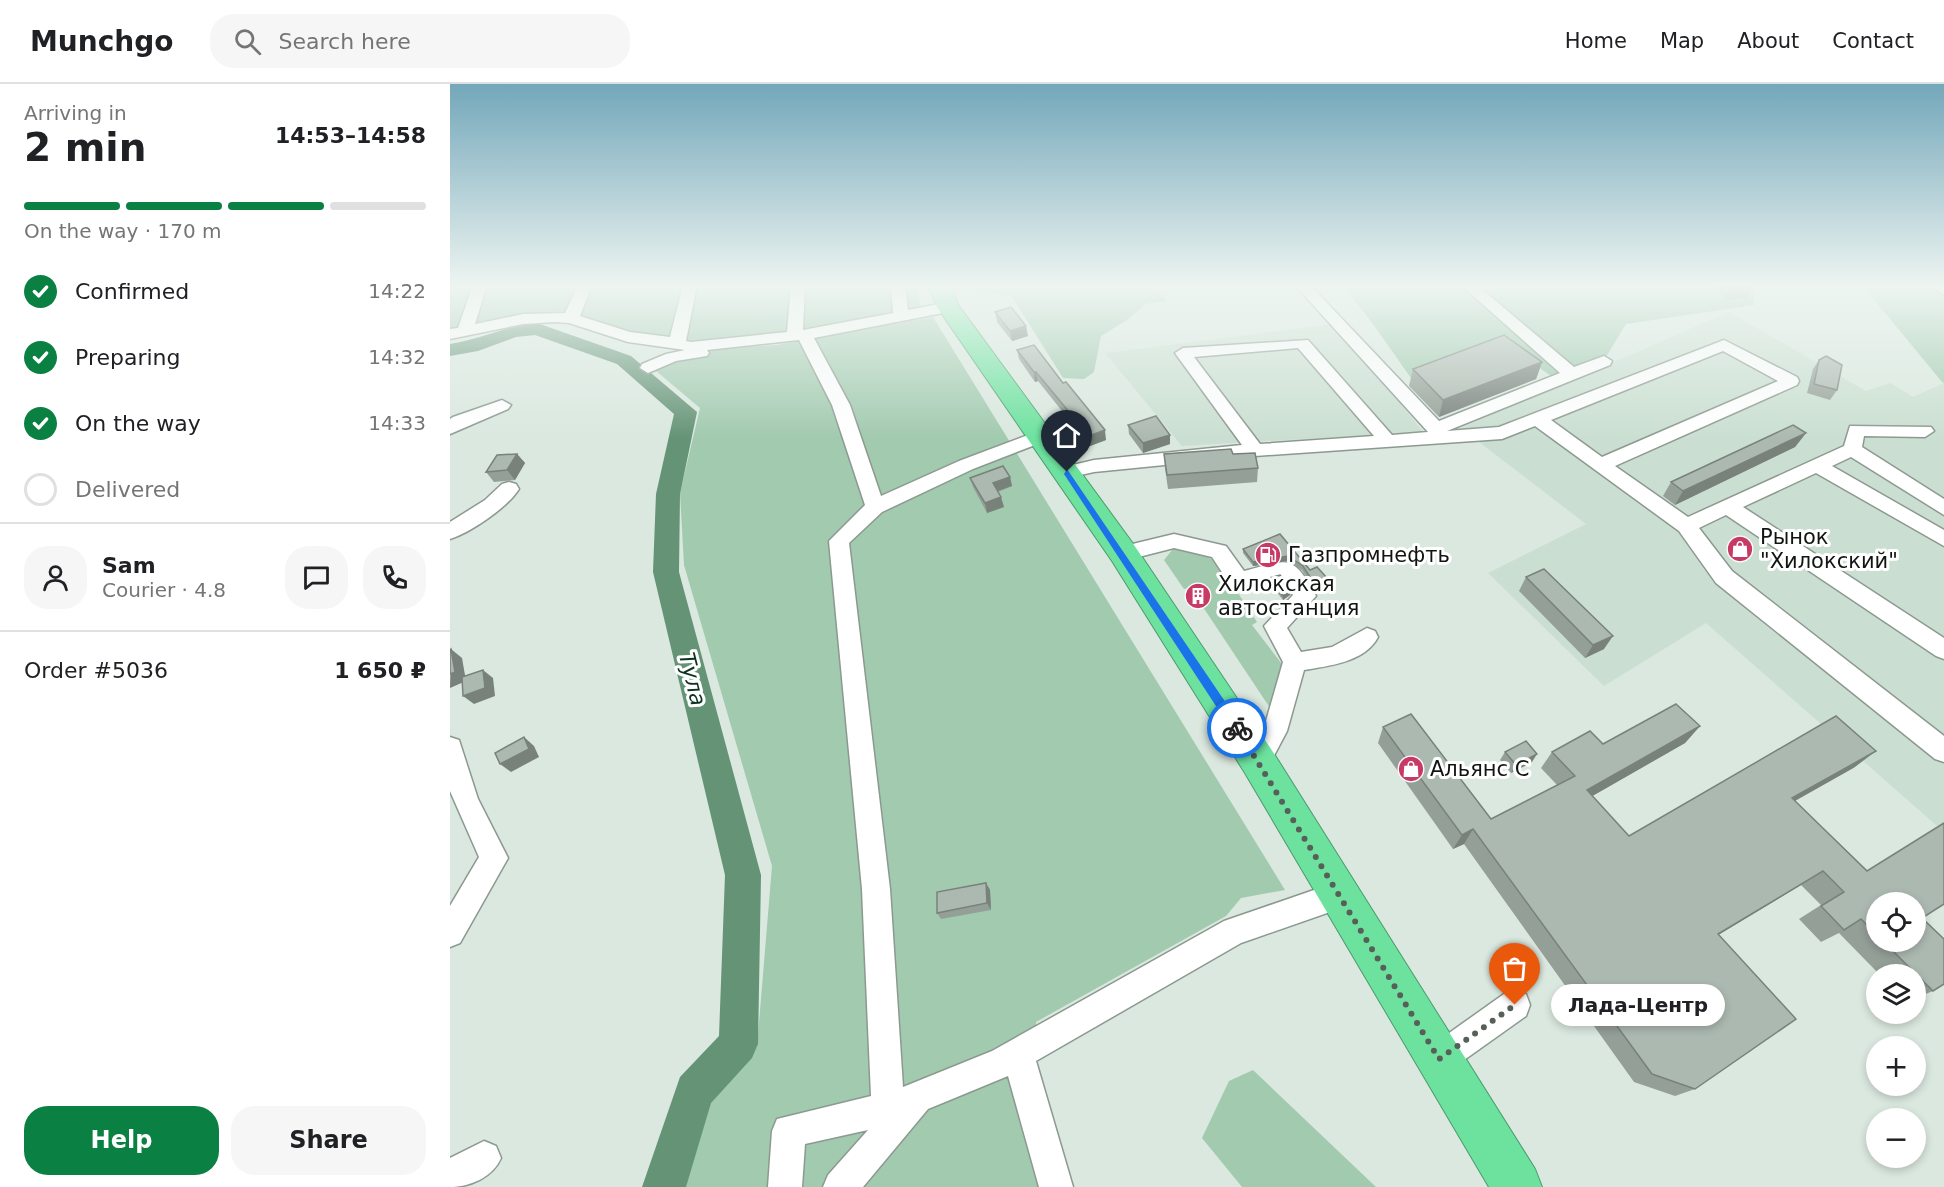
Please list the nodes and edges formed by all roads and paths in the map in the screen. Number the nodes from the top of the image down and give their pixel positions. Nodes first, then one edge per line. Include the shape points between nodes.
1 (626, 336) edge
2 (678, 336) edge
3 (797, 336) edge
4 (799, 336) edge
5 (802, 336) edge
6 (972, 336) edge
7 (1354, 336) edge
8 (1527, 336) edge
9 (677, 343) junction
10 (1604, 361) dead end
11 (648, 368) dead end
12 (1570, 374) junction
13 (502, 405) dead end
14 (1538, 419) junction
15 (450, 428) edge
16 (1925, 431) dead end
17 (1437, 433) junction
18 (1042, 436) junction
19 (1387, 440) junction
20 (1852, 448) junction
21 (1255, 450) junction
22 (1600, 465) junction
23 (1817, 465) junction
24 (1067, 472) junction
25 (509, 489) dead end
26 (875, 507) junction
27 (1728, 507) junction
28 (1944, 508) edge
29 (1686, 526) junction
30 (450, 532) edge
31 (1944, 539) edge
32 (1123, 553) junction
33 (1367, 637) dead end
34 (1944, 650) edge
35 (1295, 662) junction
36 (450, 748) edge
37 (1944, 751) edge
38 (1258, 761) junction
39 (455, 802) edge
40 (1340, 895) junction
41 (450, 933) edge
42 (1515, 1005) dead end
43 (1018, 1054) junction
44 (1439, 1059) junction
45 (903, 1103) junction
46 (484, 1158) dead end
47 (450, 1176) edge
48 (785, 1187) edge
49 (840, 1187) edge
50 (1056, 1187) edge
51 (1517, 1187) edge

1 - 9 street
2 - 9 street
3 - 9 street via 691,347
4 - 11 street via 683,355
5 - 26 street via 841,405
6 - 18 highway
7 - 17 street
8 - 12 street
10 - 12 street
12 - 17 street
13 - 15 street
14 - 17 street via 1502,434
14 - 22 street
14 - 22 street via 1724,345 1791,381
16 - 20 street via 1856,430
17 - 19 street
18 - 24 highway
18 - 26 street via 966,465
19 - 21 street
19 - 21 street via 1302,343 1183,353
20 - 23 street
20 - 28 street
21 - 24 street
22 - 29 street
23 - 27 street
23 - 31 street
24 - 32 highway
25 - 30 street via 486,510
26 - 45 street via 839,541
27 - 29 street
27 - 34 street
29 - 37 street via 1724,577
32 - 35 street via 1174,541 1219,551 1239,580 1285,568 1305,596 1275,626
32 - 38 highway
33 - 35 street via 1337,656
35 - 38 street via 1275,731
36 - 39 street
38 - 40 highway
39 - 41 street via 495,858
40 - 43 street via 1234,931
40 - 44 highway
42 - 44 street
43 - 45 street
43 - 50 street
44 - 51 highway
45 - 48 street via 789,1131
45 - 49 street
46 - 47 street

